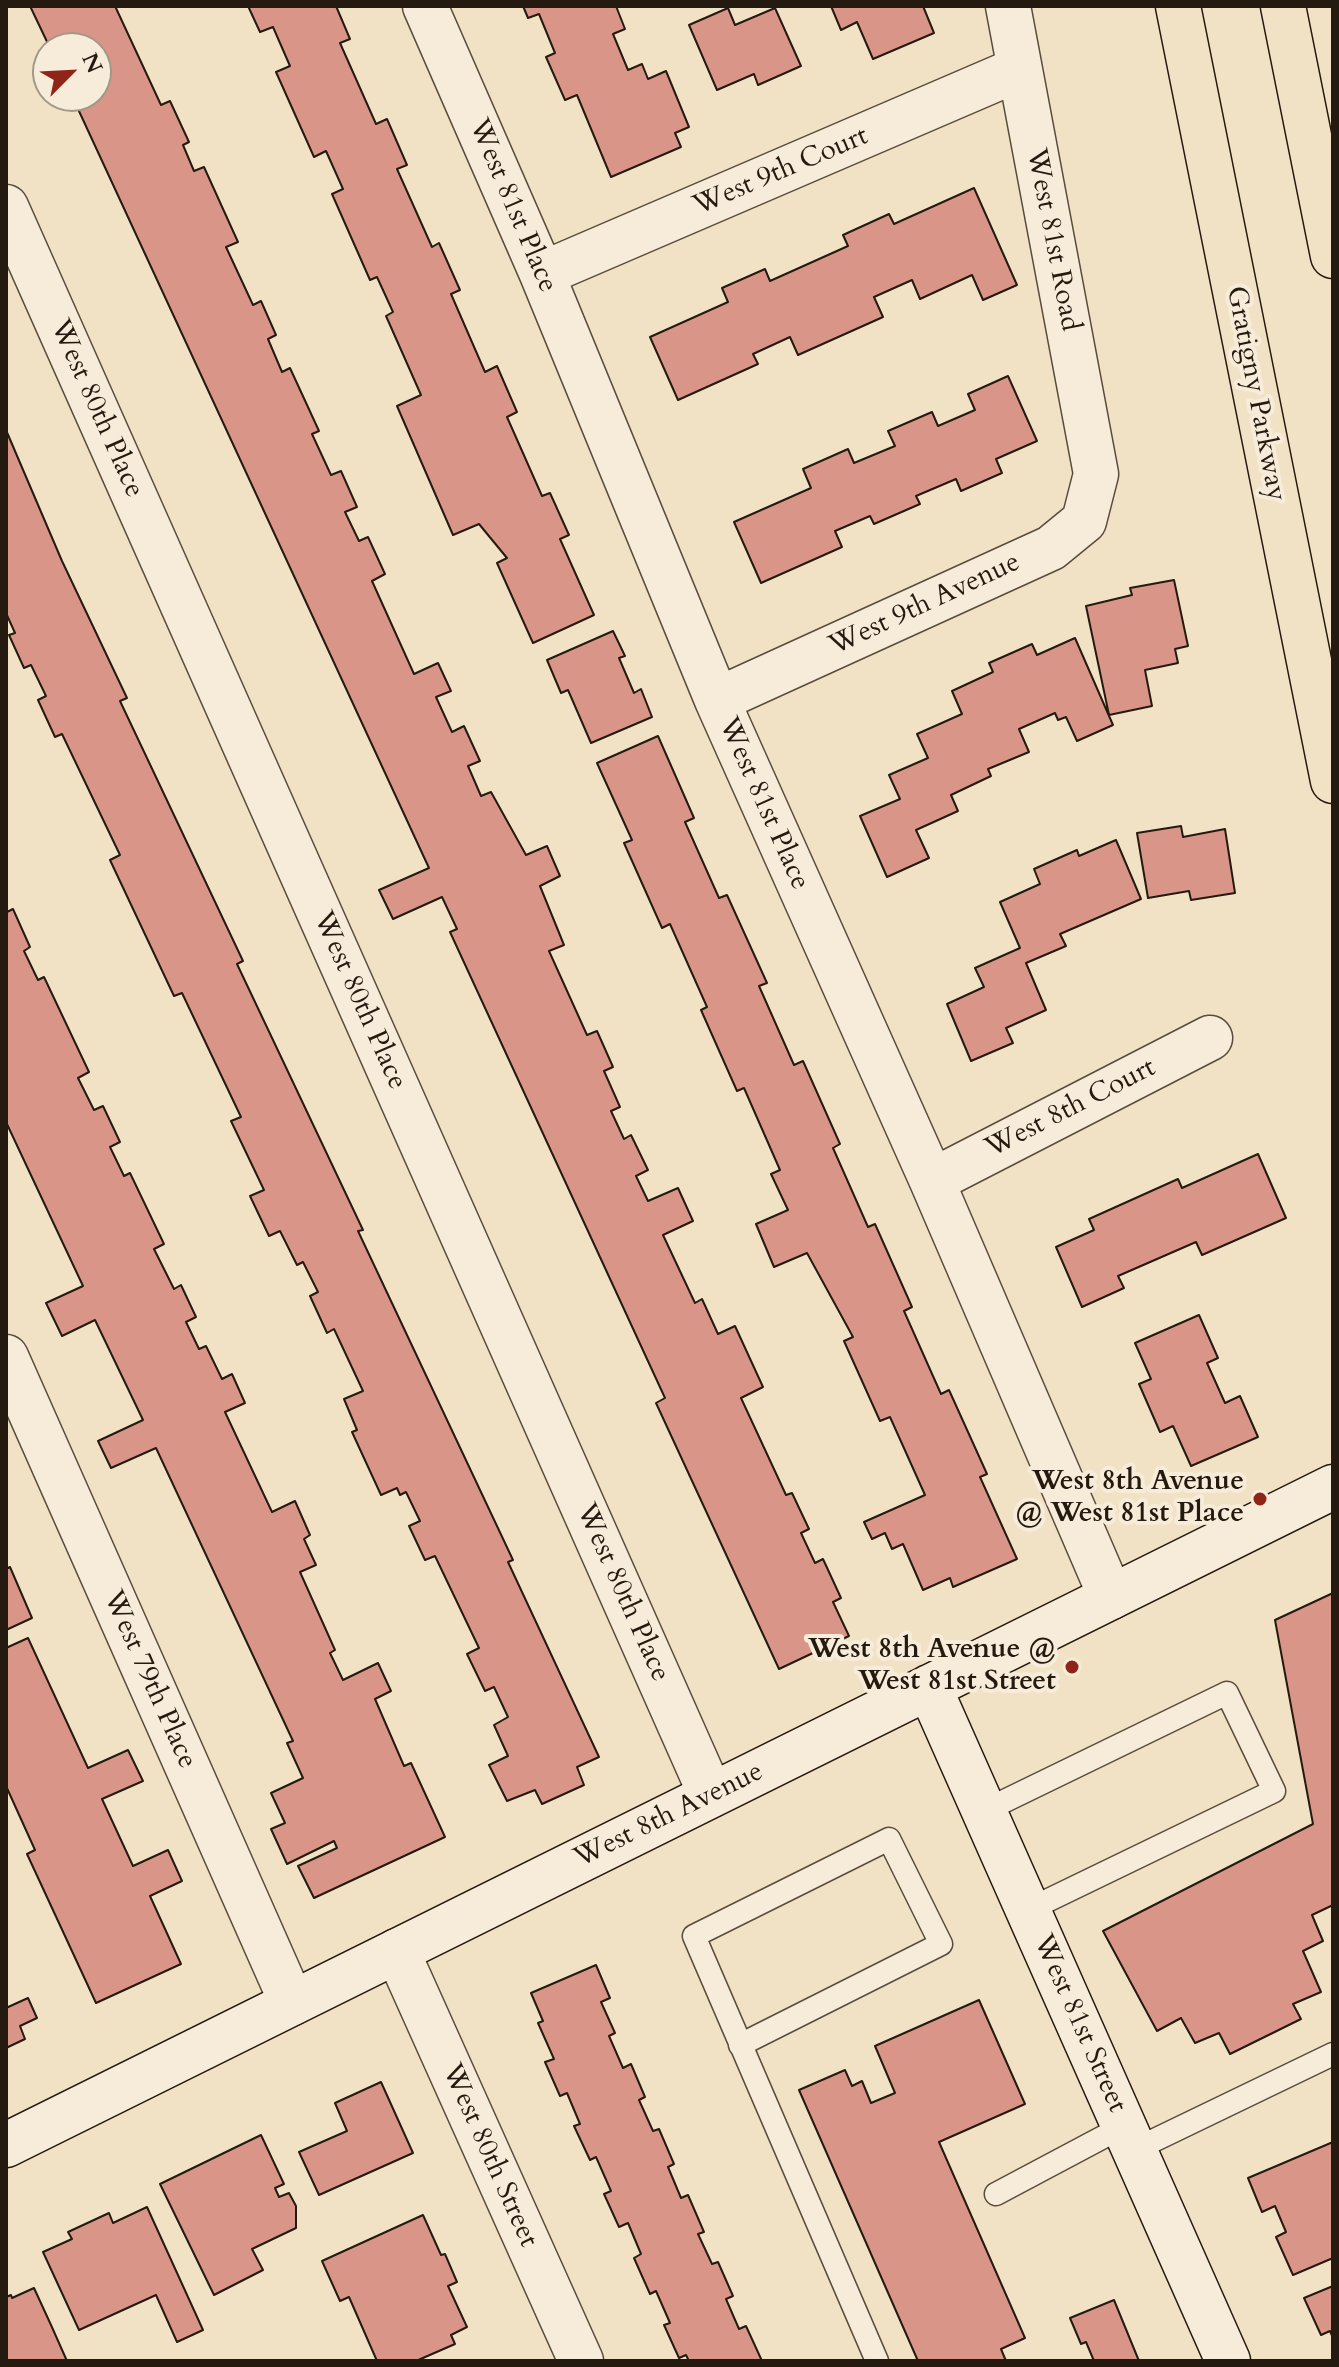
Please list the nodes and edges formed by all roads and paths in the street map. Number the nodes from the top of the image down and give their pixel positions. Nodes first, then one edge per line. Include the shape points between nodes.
1 (425, 6) edge
2 (1008, 6) edge
3 (1178, 6) edge
4 (1283, 6) edge
5 (1019, 69) junction
6 (6, 207) edge
7 (1333, 256) edge
8 (542, 274) junction
9 (1096, 474) joint
10 (717, 700) junction
11 (1333, 781) edge
12 (1210, 1038) dead end
13 (932, 1181) junction
14 (6, 1357) edge
15 (1333, 1487) edge
16 (1111, 1597) junction
17 (929, 1687) junction
18 (711, 1795) junction
19 (984, 1811) junction
20 (1028, 1910) junction
21 (397, 1951) junction
22 (292, 2003) junction
23 (740, 2045) junction
24 (1333, 2054) edge
25 (1129, 2138) junction
26 (6, 2145) edge
27 (996, 2194) dead end
28 (581, 2361) edge
29 (877, 2361) edge
30 (1228, 2361) edge

1 - 8 street, West 81st Place
2 - 5 street, West 81st Road
3 - 11 highway, Gratigny Parkway
4 - 7 highway
5 - 8 street, West 9th Court
5 - 9 street, West 81st Road
6 - 18 street, West 80th Place
8 - 10 street, West 81st Place
9 - 10 street, West 9th Avenue via 1084,521 1051,548
10 - 13 street, West 81st Place
12 - 13 street, West 8th Court
13 - 16 street, West 81st Place
14 - 22 street, West 79th Place
15 - 16 street, West 8th Avenue
16 - 17 street, West 8th Avenue
17 - 18 street, West 8th Avenue
17 - 19 street, West 81st Street
18 - 21 street, West 8th Avenue
19 - 20 street, West 81st Street
19 - 20 lane via 1227,1693 1274,1791
20 - 25 street, West 81st Street
21 - 22 street, West 8th Avenue
21 - 28 street, West 80th Street
22 - 26 street, West 8th Avenue
23 - 23 lane via 941,1944 889,1839 694,1936
23 - 29 lane
24 - 25 lane
25 - 27 lane
25 - 30 street, West 81st Street

